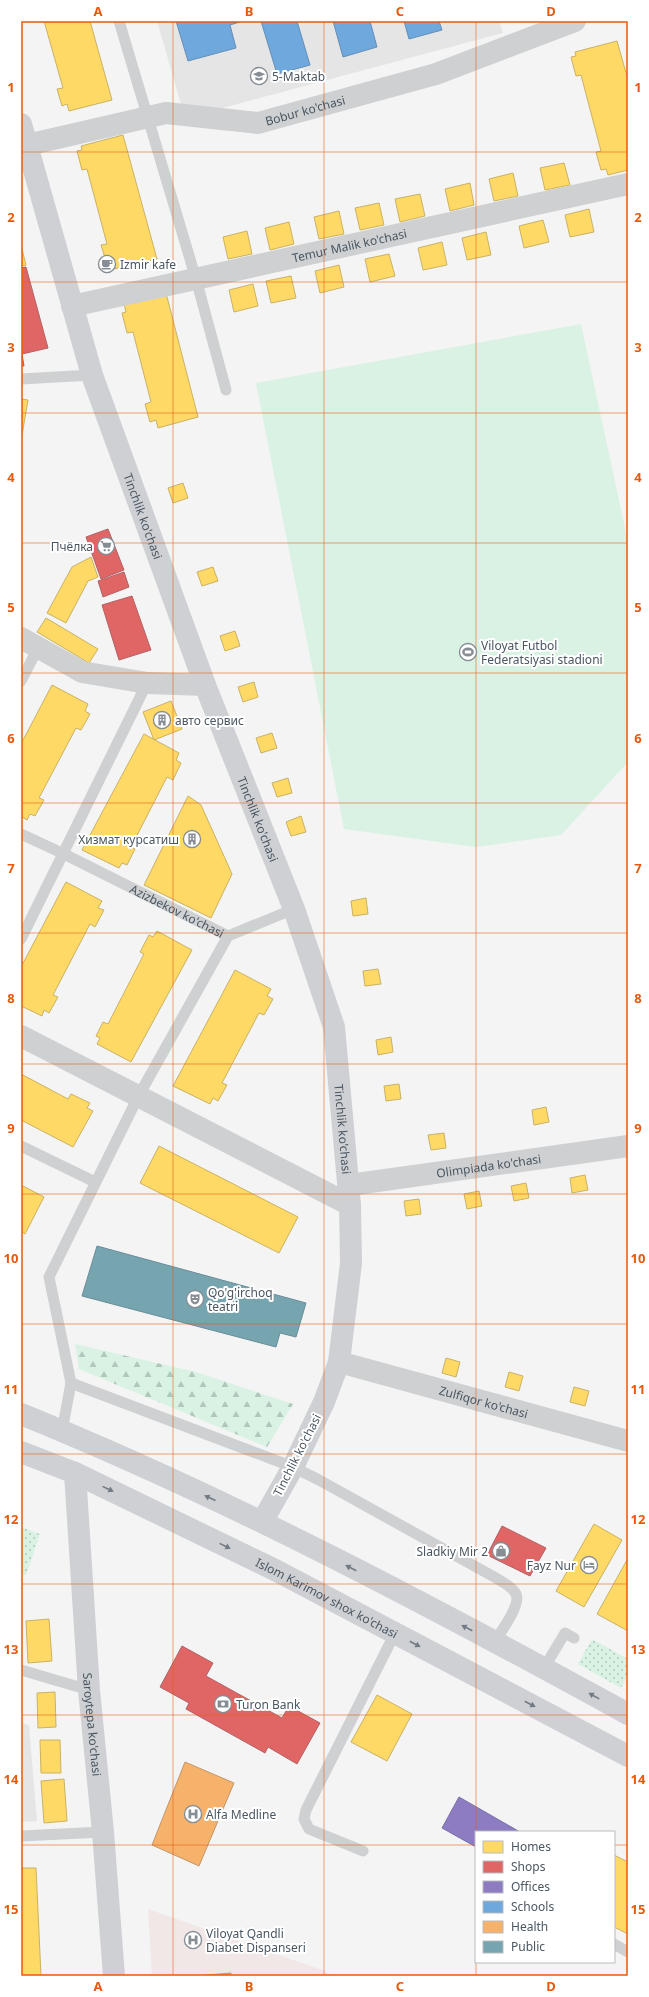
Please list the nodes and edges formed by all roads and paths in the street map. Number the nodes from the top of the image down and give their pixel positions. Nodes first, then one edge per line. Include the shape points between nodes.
1 (118, 21) edge
2 (575, 21) edge
3 (146, 117) junction
4 (21, 124) edge
5 (26, 155) edge
6 (628, 184) edge
7 (196, 279) junction
8 (72, 306) junction
9 (92, 375) junction
10 (21, 379) edge
11 (226, 390) dead end
12 (30, 643) edge
13 (21, 681) edge
14 (147, 684) junction
15 (204, 685) junction
16 (21, 834) edge
17 (64, 854) junction
18 (294, 909) junction
19 (228, 936) junction
20 (21, 939) edge
21 (21, 1036) edge
22 (138, 1097) junction
23 (21, 1146) edge
24 (628, 1146) edge
25 (95, 1182) junction
26 (349, 1195) junction
27 (339, 1362) junction
28 (71, 1383) junction
29 (21, 1414) edge
30 (62, 1431) junction
31 (628, 1441) edge
32 (21, 1452) edge
33 (293, 1467) junction
34 (75, 1473) junction
35 (262, 1522) junction
36 (395, 1633) junction
37 (574, 1638) dead end
38 (494, 1642) junction
39 (544, 1668) junction
40 (21, 1670) edge
41 (89, 1690) junction
42 (628, 1714) edge
43 (628, 1756) edge
44 (103, 1832) junction
45 (21, 1836) edge
46 (363, 1850) dead end
47 (615, 1945) edge
48 (628, 1952) edge
49 (114, 1976) edge

1 - 3 lane
2 - 3 street, Bobur ko'chasi via 436,74 258,123 166,113
3 - 5 street, Bobur ko'chasi
3 - 7 lane
4 - 5 main road, Tinchlik ko'chasi
5 - 8 main road, Tinchlik ko'chasi
6 - 7 street, Temur Malik ko'chasi
7 - 8 street, Temur Malik ko'chasi
7 - 11 lane
8 - 9 main road, Tinchlik ko'chasi
9 - 10 lane
9 - 15 main road, Tinchlik ko'chasi
12 - 13 lane
12 - 14 street via 82,672
14 - 15 street
14 - 17 lane
15 - 18 main road, Tinchlik ko'chasi
16 - 17 lane, Azizbekov ko'chasi
17 - 19 lane, Azizbekov ko'chasi
17 - 20 lane
18 - 19 lane, Azizbekov ko'chasi
18 - 26 main road, Tinchlik ko'chasi via 334,1027
19 - 22 lane
21 - 22 street
22 - 25 lane
22 - 26 street
23 - 25 lane
24 - 26 street, Olimpiada ko'chasi
25 - 28 lane via 49,1277
26 - 27 main road, Tinchlik ko'chasi via 351,1263
27 - 31 street, Zulfiqor ko'chasi
27 - 33 main road, Tinchlik ko'chasi via 324,1402
28 - 30 lane
28 - 33 lane
29 - 30 main road
35 -> 30 main road
32 - 34 main road, Islom Karimov shox ko'chasi
33 - 35 main road, Tinchlik ko'chasi
33 - 38 lane via 511,1588 517,1599 510,1619
34 -> 36 main road, Islom Karimov shox ko'chasi via 277,1571
34 - 41 main road, Saroytepa ko'chasi
38 -> 35 main road
36 -> 43 main road, Islom Karimov shox ko'chasi
36 - 46 lane via 306,1810 304,1819 309,1829
37 - 39 lane via 565,1633
38 - 39 main road
42 -> 39 main road
40 - 41 lane
41 - 44 main road, Saroytepa ko'chasi
44 - 45 lane
44 - 49 main road, Saroytepa ko'chasi
47 - 48 lane

